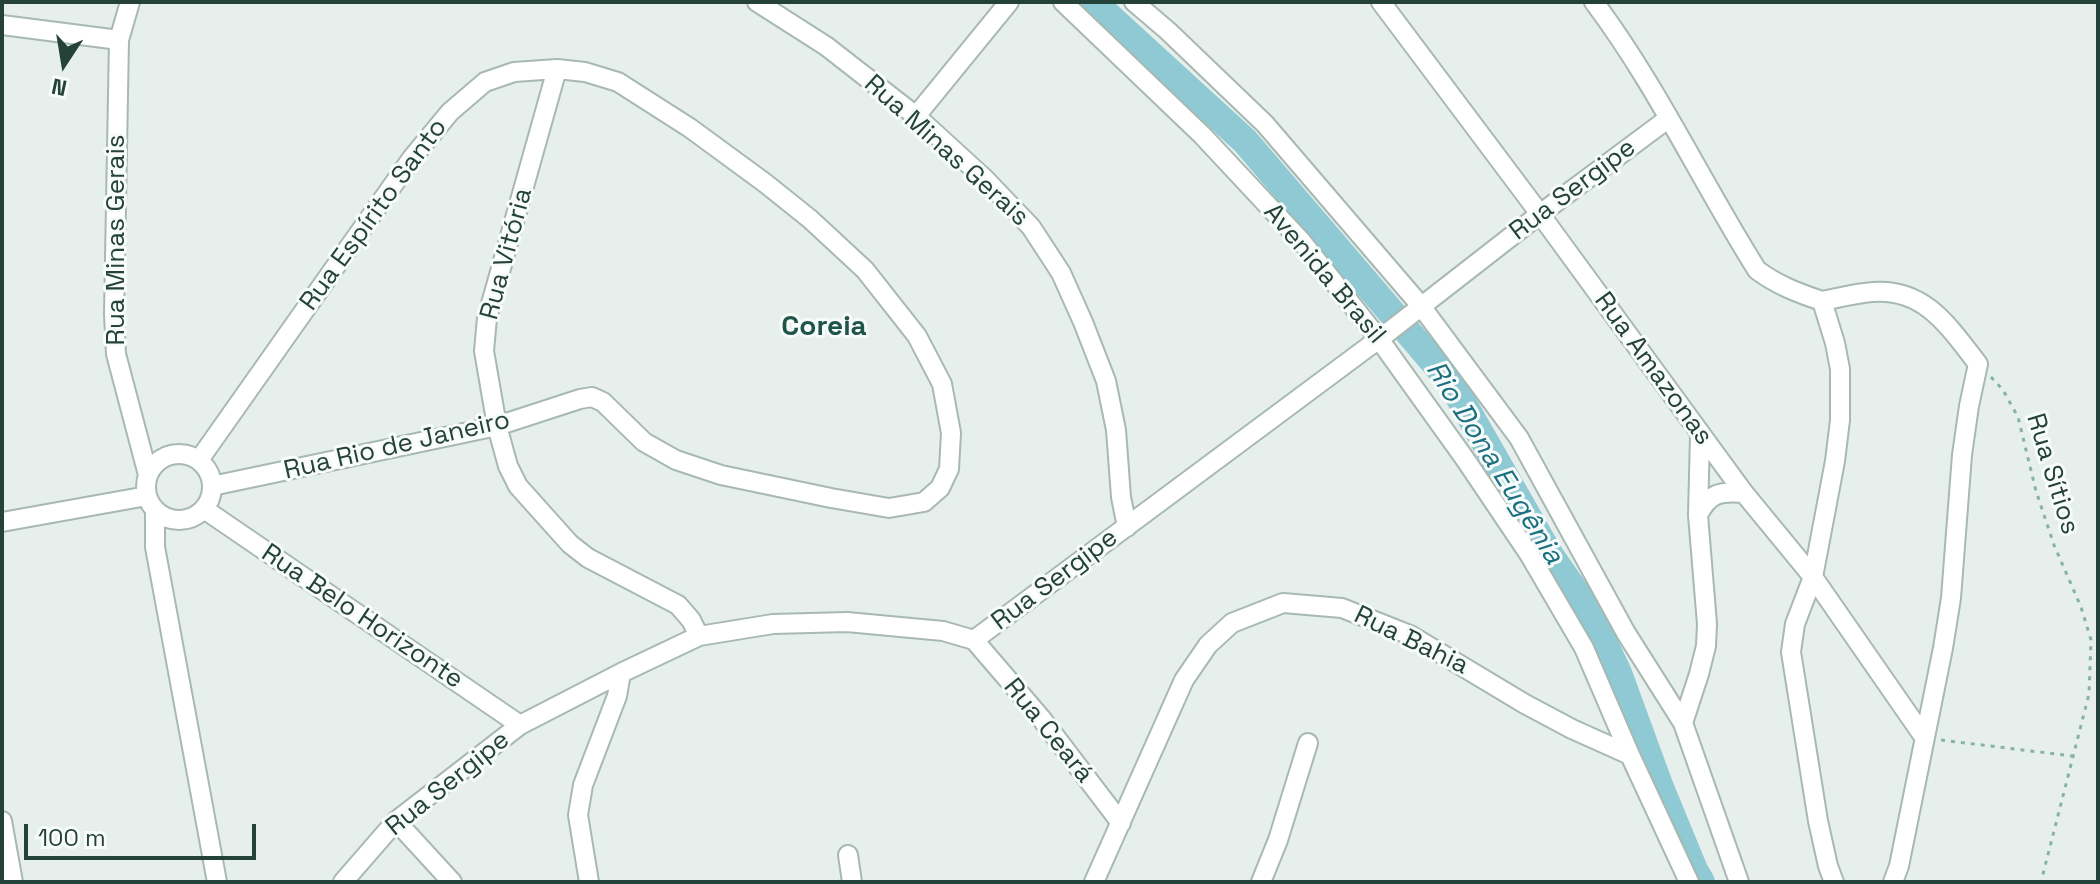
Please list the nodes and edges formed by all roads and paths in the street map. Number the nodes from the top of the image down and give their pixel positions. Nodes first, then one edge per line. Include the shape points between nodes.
1 (130, 2) edge
2 (757, 2) edge
3 (1009, 2) edge
4 (1063, 2) edge
5 (1134, 2) edge
6 (1381, 2) edge
7 (1594, 2) edge
8 (2, 25) edge
9 (119, 40) junction
10 (557, 69) junction
11 (916, 116) junction
12 (1669, 118) junction
13 (1540, 214) junction
14 (1822, 301) junction
15 (1418, 309) junction
16 (1385, 335) junction
17 (1978, 364) junction
18 (580, 399) joint
19 (497, 426) junction
20 (1700, 435) junction
21 (199, 460) junction
22 (148, 475) junction
23 (212, 486) junction
24 (1744, 493) junction
25 (151, 503) junction
26 (204, 509) junction
27 (1698, 515) junction
28 (2, 522) edge
29 (1127, 527) junction
30 (1813, 577) junction
31 (699, 636) junction
32 (974, 640) junction
33 (621, 673) junction
34 (1683, 723) junction
35 (520, 725) junction
36 (1924, 737) junction
37 (1308, 743) dead end
38 (1630, 755) junction
39 (2072, 756) junction
40 (2, 821) edge
41 (396, 821) junction
42 (1121, 823) junction
43 (848, 855) dead end
44 (13, 882) edge
45 (217, 882) edge
46 (343, 882) edge
47 (452, 882) edge
48 (589, 882) edge
49 (852, 882) edge
50 (1094, 882) edge
51 (1261, 882) edge
52 (1689, 882) edge
53 (1739, 882) edge
54 (1834, 882) edge
55 (1893, 882) edge
56 (2041, 882) edge

1 - 9 street, Rua Minas Gerais
2 - 11 street, Rua Minas Gerais via 826,46
3 - 11 street
4 - 16 street, Avenida Brasil via 1202,135
5 - 15 street, Avenida Brasil via 1265,124
6 - 13 street, Rua Amazonas
7 - 12 street
8 - 9 street
9 - 22 street, Rua Minas Gerais via 116,354
10 - 18 street, Rua Espírito Santo via 618,82 690,128 810,219 865,270 917,336 942,384 951,433 949,469 940,488 924,502 889,508 831,498 676,460 644,442 603,402
10 - 19 street, Rua Vitória via 487,318 484,351
10 - 21 street, Rua Espírito Santo via 514,72 485,82 450,112
11 - 29 street, Rua Minas Gerais via 1031,227 1061,273 1106,381
12 - 13 street, Rua Sergipe
12 - 14 street via 1757,270 1774,283
13 - 15 street, Rua Sergipe
13 - 20 street, Rua Amazonas
14 - 17 street via 1873,292 1916,299 1935,312
14 - 30 street via 1840,369 1840,420
15 - 16 street, Rua Sergipe
15 - 34 street, Avenida Brasil via 1519,438 1626,633
16 - 29 street, Rua Sergipe
16 - 38 street, Avenida Brasil via 1529,554 1584,648
17 - 36 street via 1962,455 1951,598
17 - 39 path, Rua Sítios via 2003,390 2018,417 2036,491 2091,640 2089,694
18 - 19 street, Rua Rio de Janeiro
19 - 23 street, Rua Rio de Janeiro
19 - 31 street, Rua Vitória via 518,486 570,544 678,605
20 - 24 street, Rua Amazonas
20 - 27 street
21 - 22 street via 169,455
21 - 23 street
22 - 25 street via 145,485
23 - 26 street
24 - 27 street via 1716,495
24 - 30 street, Rua Amazonas
25 - 26 street via 175,520
25 - 28 street
25 - 45 street
26 - 35 street, Rua Belo Horizonte
27 - 34 street via 1706,646
29 - 32 street, Rua Sergipe
30 - 36 street, Rua Amazonas
30 - 54 street via 1795,624 1791,652 1818,821
31 - 32 street, Rua Sergipe via 773,624 847,622 943,631
31 - 33 street, Rua Sergipe
32 - 42 street, Rua Ceará
33 - 35 street, Rua Sergipe
33 - 48 street via 578,815
34 - 53 street, Avenida Brasil
35 - 41 street, Rua Sergipe
36 - 39 path
36 - 55 street
37 - 51 street
38 - 42 street, Rua Bahia via 1525,704 1410,635 1342,608 1283,603 1232,623 1208,645 1184,680
38 - 52 street, Avenida Brasil
39 - 56 path, Rua Sítios
40 - 44 street
41 - 46 street, Rua Sergipe
41 - 47 street
42 - 50 street, Rua Bahia
43 - 49 street

